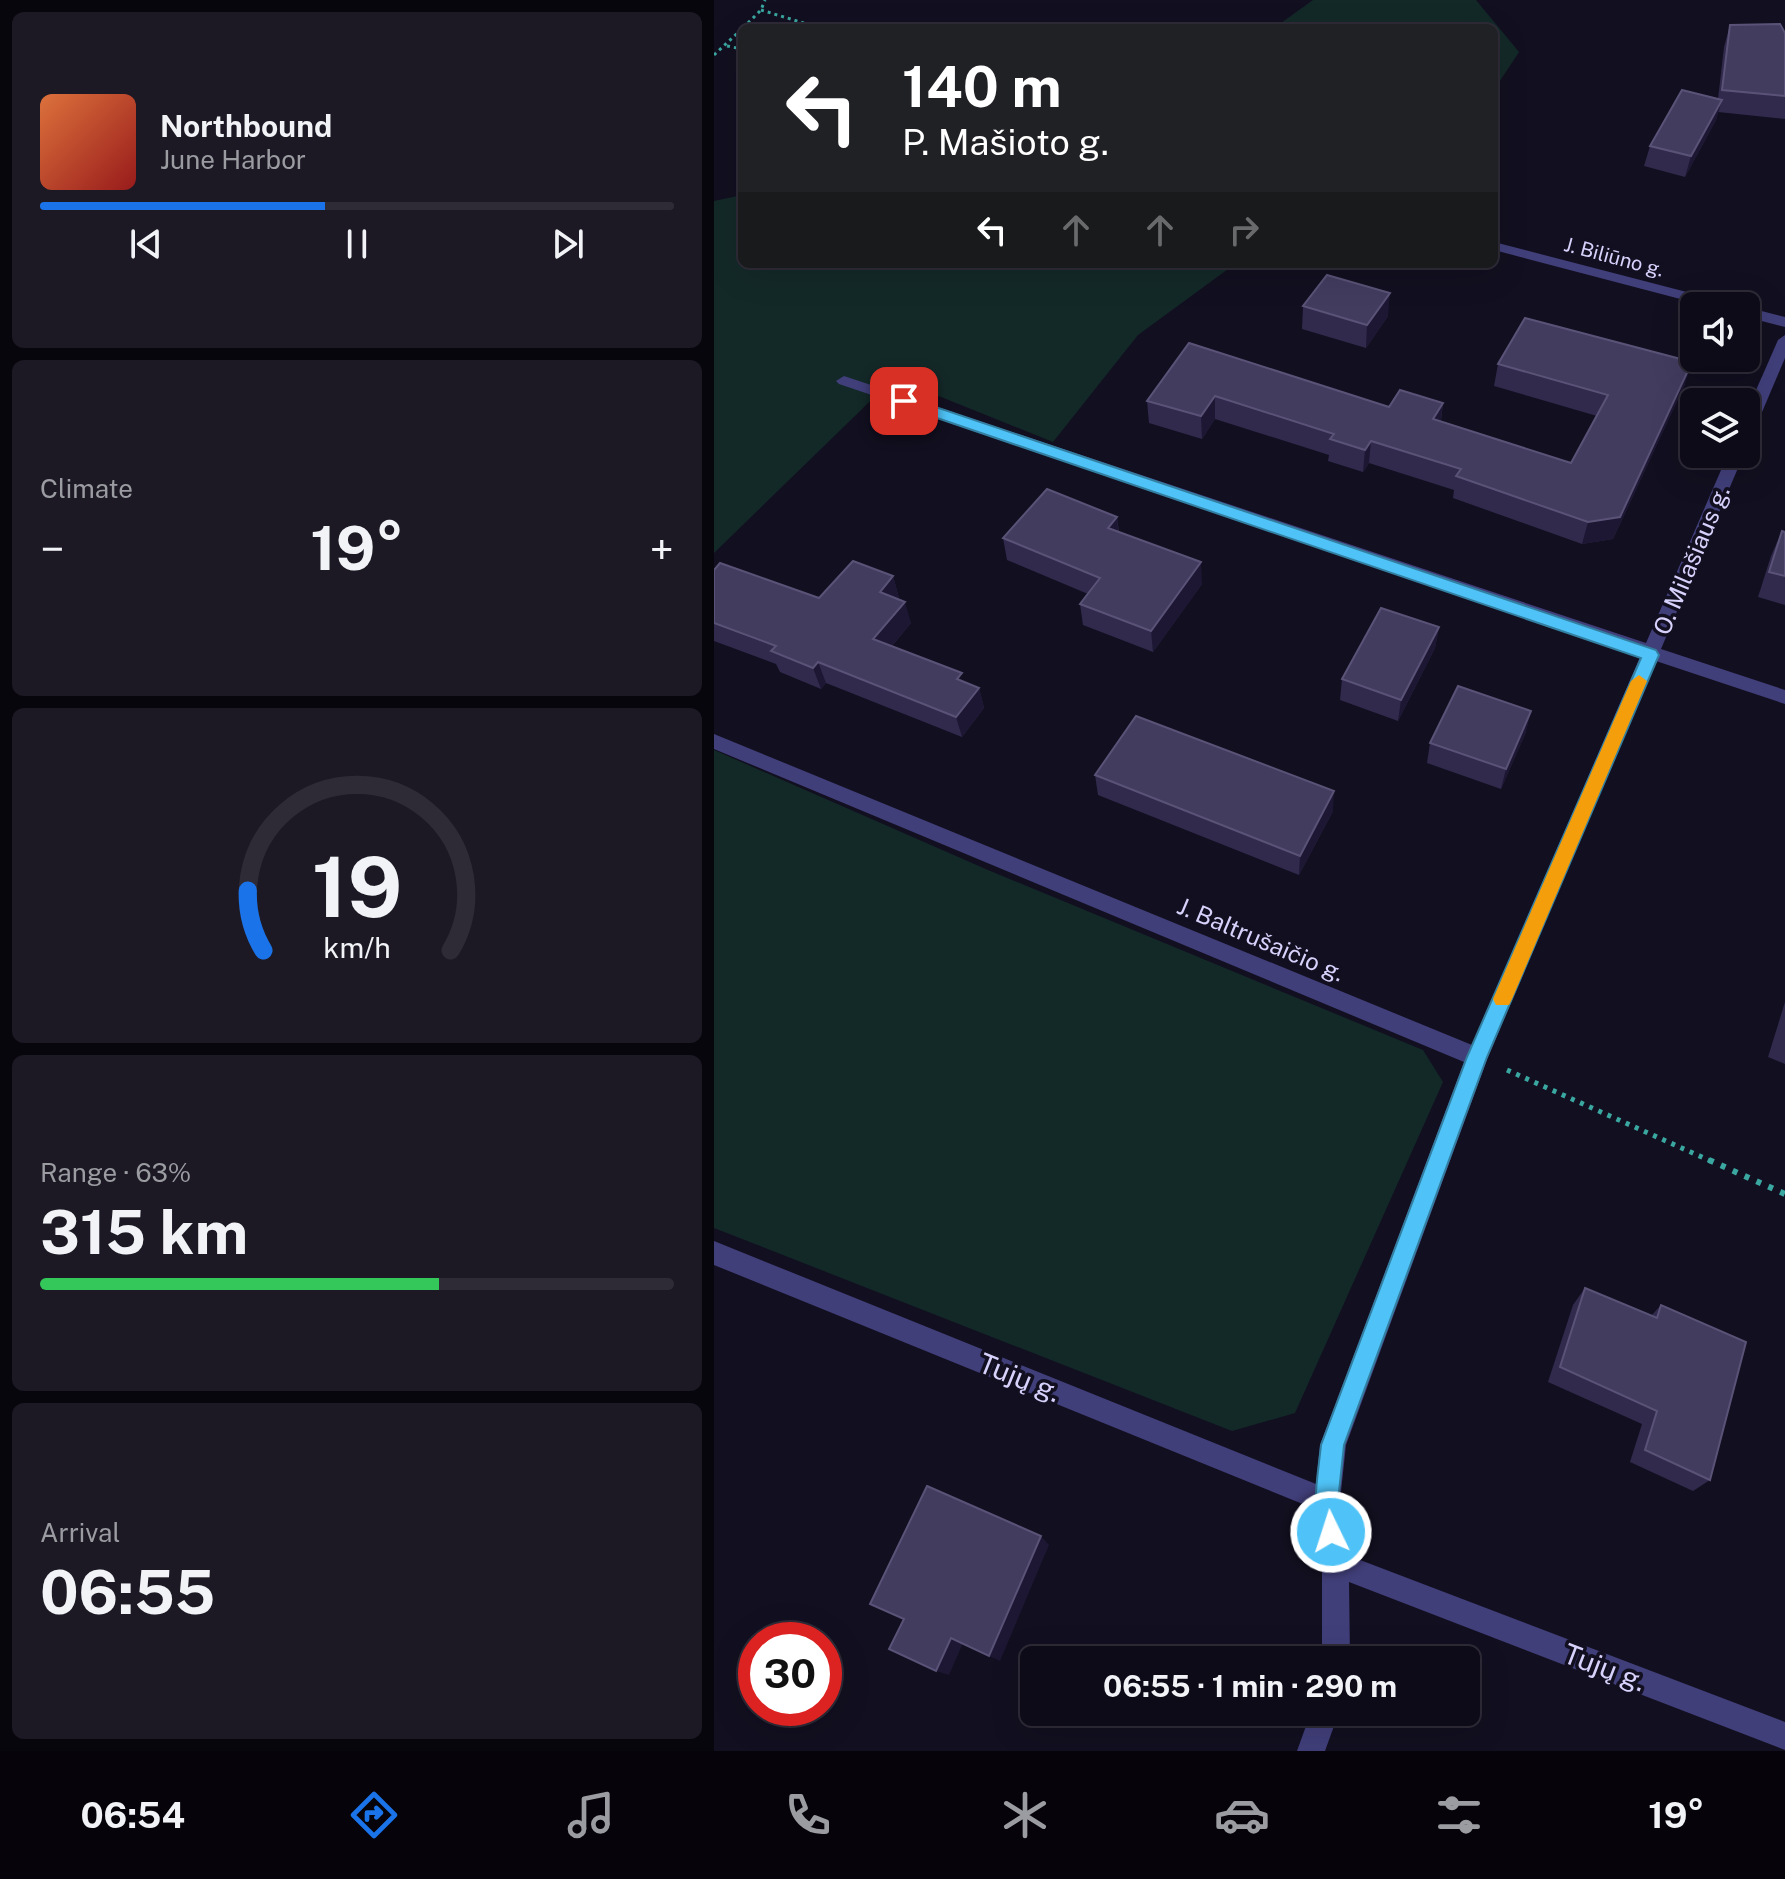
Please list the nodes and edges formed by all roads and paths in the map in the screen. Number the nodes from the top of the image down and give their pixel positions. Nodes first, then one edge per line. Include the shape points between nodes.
1 (765, 0) edge
2 (761, 10) junction
3 (748, 24) edge
4 (807, 24) edge
5 (738, 34) edge
6 (726, 46) junction
7 (738, 48) edge
8 (714, 55) edge
9 (1498, 247) edge
10 (1680, 295) edge
11 (1760, 316) edge
12 (1785, 322) edge
13 (1785, 340) edge
14 (844, 381) dead end
15 (1760, 398) edge
16 (1730, 468) edge
17 (1651, 655) junction
18 (1785, 697) edge
19 (714, 741) edge
20 (1477, 1057) junction
21 (1785, 1194) edge
22 (714, 1253) edge
23 (1327, 1501) junction
24 (1335, 1564) junction
25 (1336, 1646) edge
26 (1320, 1726) edge
27 (1785, 1736) edge
28 (1311, 1751) edge

1 - 2 path
2 - 3 path
2 - 4 path
5 - 6 path
6 - 7 path
6 - 8 path
9 - 10 street, J. Biliūno g.
11 - 12 street
13 - 15 street
14 - 17 street
16 - 17 street, O. Milašiaus g.
17 - 18 street
17 - 20 street, O. Milašiaus g.
19 - 20 street, J. Baltrušaičio g.
20 - 21 path
20 - 23 street, O. Milašiaus g. via 1333,1445
22 - 23 street, Tujų g.
23 - 24 street, O. Milašiaus g.
24 - 25 street, O. Milašiaus g.
24 - 27 street, Tujų g.
26 - 28 street

